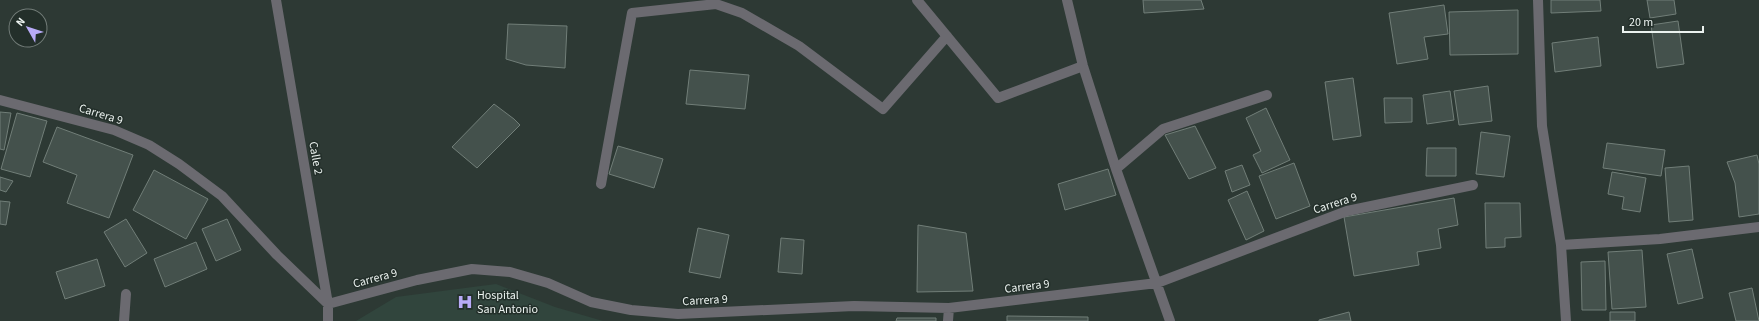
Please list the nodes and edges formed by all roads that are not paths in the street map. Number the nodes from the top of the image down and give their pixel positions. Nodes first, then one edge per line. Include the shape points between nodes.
1 (276, 0) edge
2 (917, 0) edge
3 (1067, 0) edge
4 (1538, 0) edge
5 (947, 36) junction
6 (1083, 66) junction
7 (1267, 95) dead end
8 (0, 100) edge
9 (1116, 169) junction
10 (601, 184) dead end
11 (1473, 185) dead end
12 (1759, 227) edge
13 (1561, 245) junction
14 (1157, 284) junction
15 (126, 294) dead end
16 (328, 304) junction
17 (949, 308) junction
18 (124, 321) edge
19 (328, 321) edge
20 (948, 321) edge
21 (1170, 321) edge
22 (1566, 321) edge

1 - 16 street, Calle 2
2 - 5 street
3 - 6 street
4 - 13 street via 1542,126
5 - 6 street via 998,98
5 - 10 street via 884,109 799,46 742,13 716,4 632,13
6 - 9 street
7 - 9 street via 1163,129
8 - 16 street, Carrera 9 via 114,130 149,145 222,196 277,256
9 - 14 street
11 - 14 street, Carrera 9 via 1347,211
12 - 13 street via 1660,240
13 - 22 street
14 - 17 street, Carrera 9
14 - 21 street
15 - 18 street
16 - 17 street, Carrera 9 via 417,280 472,269 510,272 548,283 591,302 631,310 678,314 854,306
16 - 19 street, Calle 2
17 - 20 street

